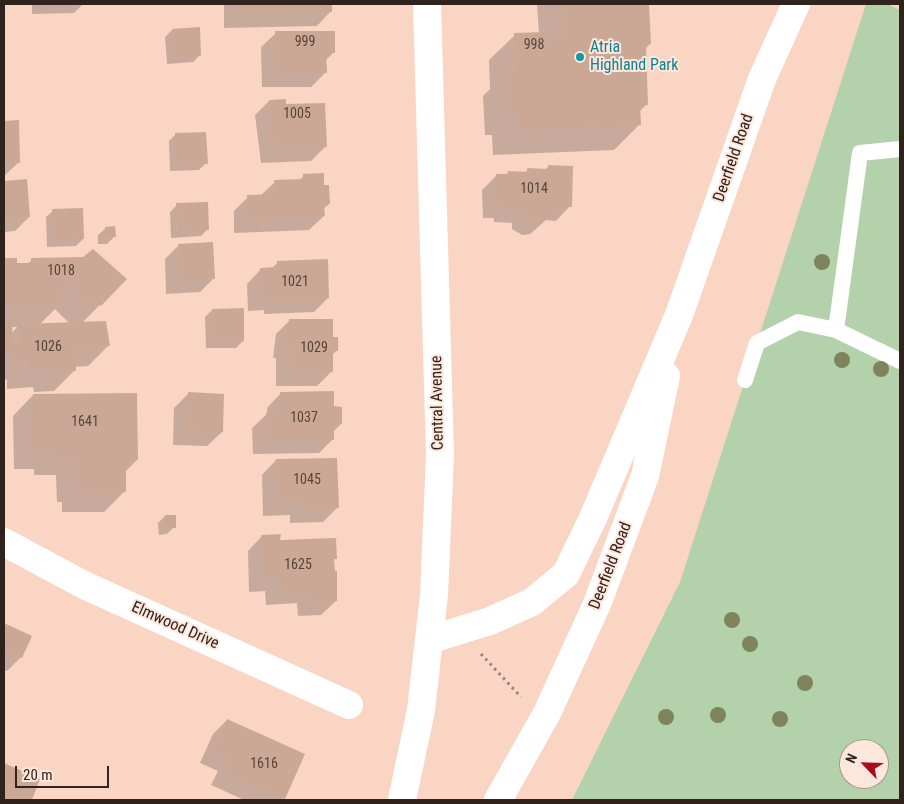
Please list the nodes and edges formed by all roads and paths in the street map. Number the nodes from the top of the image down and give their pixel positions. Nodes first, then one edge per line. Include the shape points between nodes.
1 (427, 4) edge
2 (796, 4) edge
3 (900, 149) edge
4 (679, 315) junction
5 (836, 330) junction
6 (900, 361) edge
7 (745, 380) dead end
8 (4, 542) edge
9 (429, 640) junction
10 (479, 649) dead end
11 (527, 702) dead end
12 (349, 705) dead end
13 (402, 800) edge
14 (498, 800) edge

1 - 9 street, Central Avenue via 440,455
2 - 4 street, Deerfield Road via 762,79
3 - 5 lane via 860,153
4 - 9 street, Deerfield Road via 566,574 532,602 490,621
4 - 14 street, Deerfield Road via 642,486 597,604 548,713
5 - 6 lane
5 - 7 lane via 798,322 757,343
8 - 12 street, Elmwood Drive via 84,585
9 - 13 street, Central Avenue via 421,710
10 - 11 path

